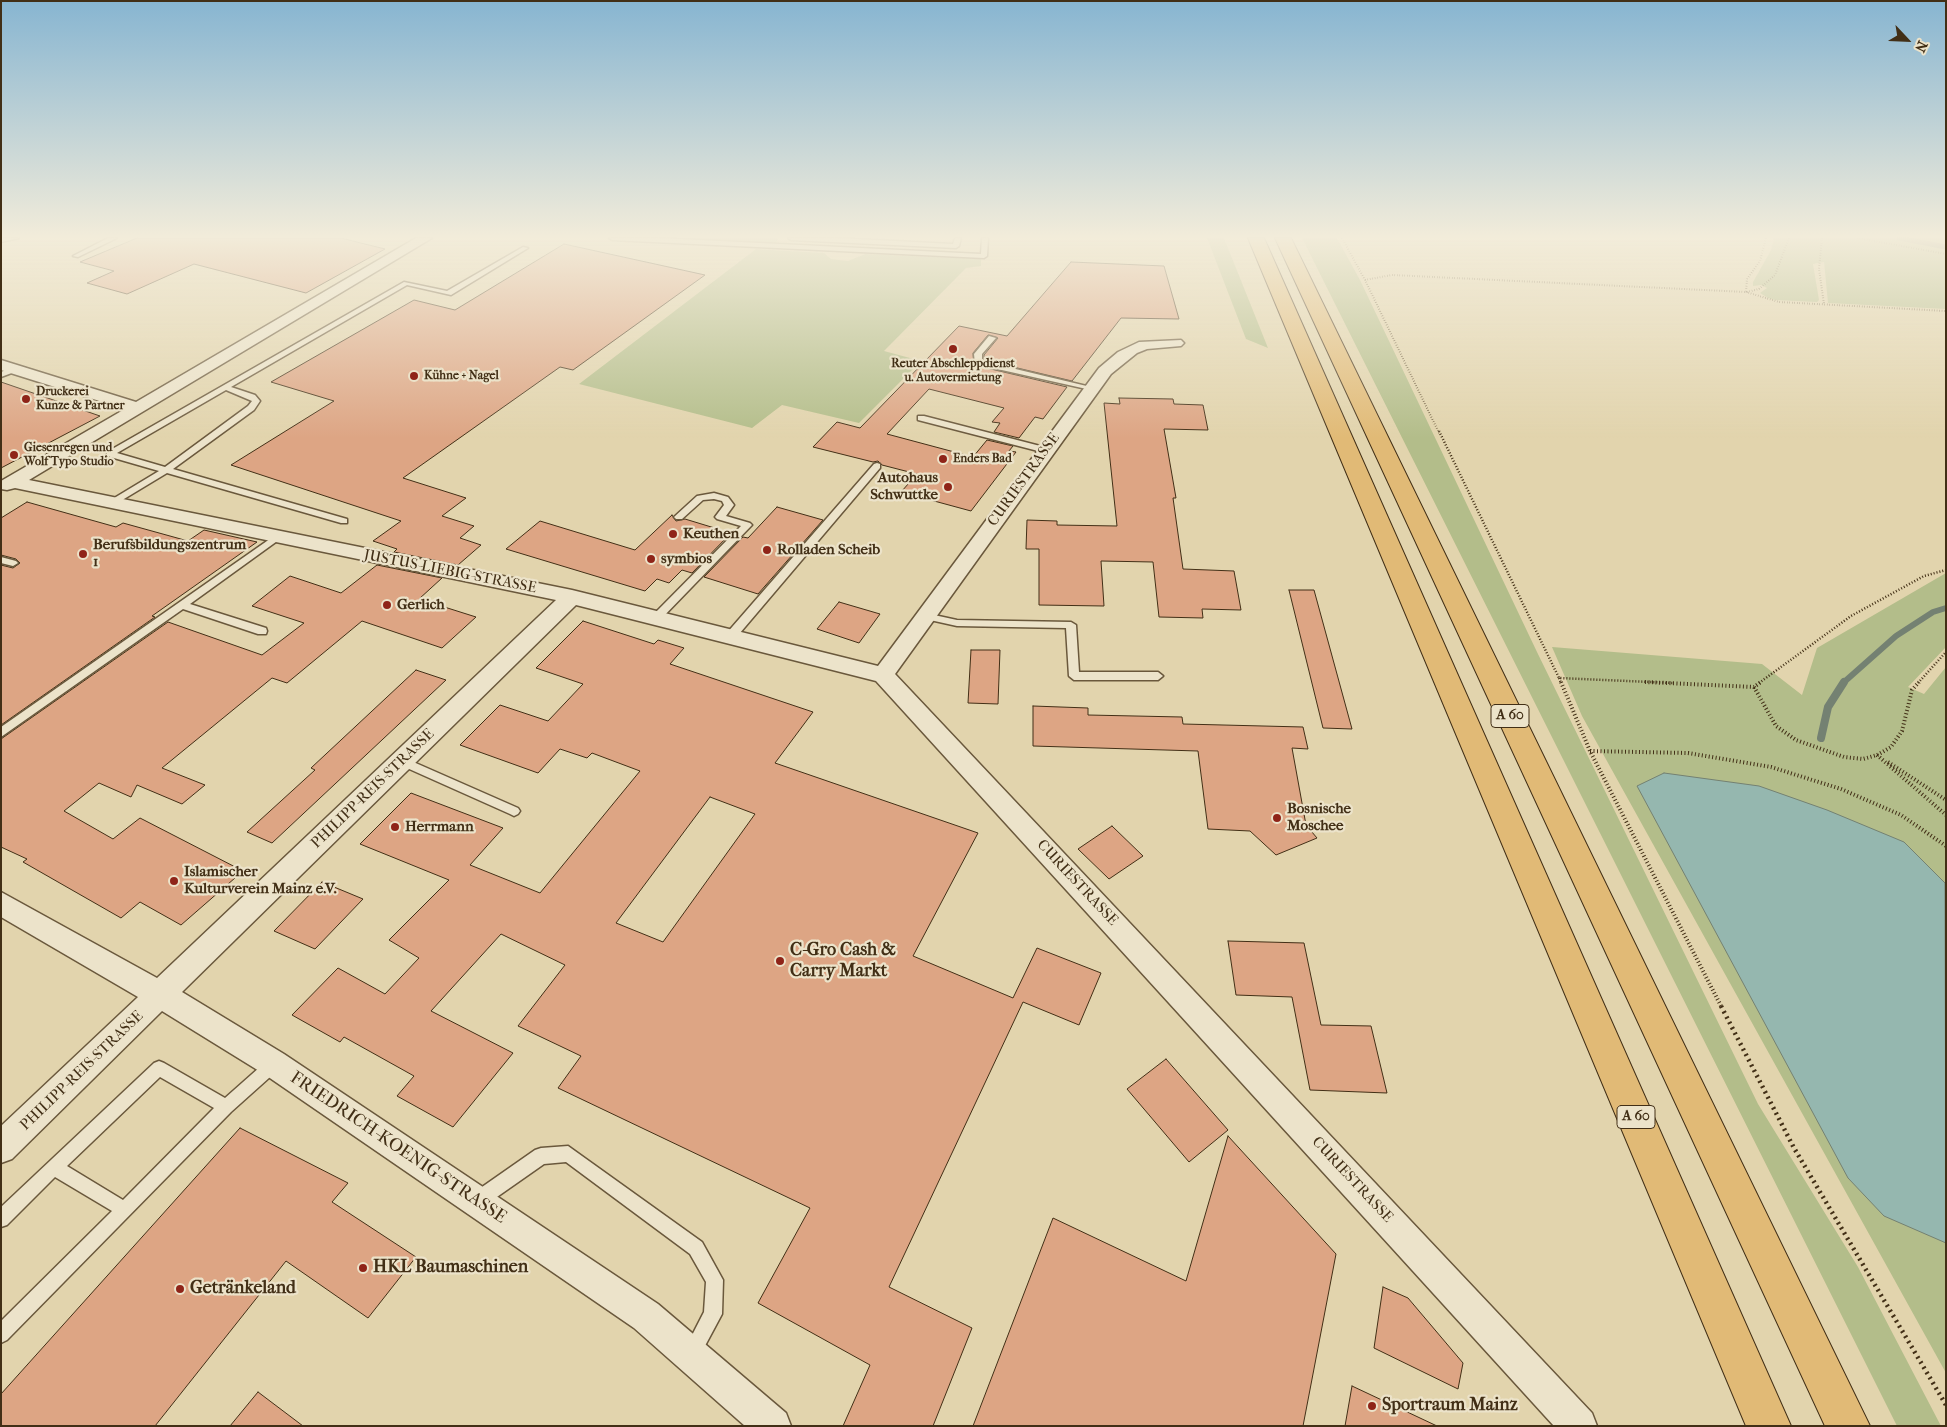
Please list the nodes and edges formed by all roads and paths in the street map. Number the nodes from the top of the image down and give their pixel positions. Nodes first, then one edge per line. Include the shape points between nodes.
1 (314, 305) edge
2 (369, 305) edge
3 (1285, 305) edge
4 (1315, 305) edge
5 (1377, 305) edge
6 (1834, 305) edge
7 (1946, 311) edge
8 (992, 338) dead end
9 (1176, 343) dead end
10 (4, 368) edge
11 (225, 388) junction
12 (1091, 388) junction
13 (139, 408) junction
14 (921, 418) dead end
15 (1046, 450) junction
16 (877, 466) dead end
17 (166, 470) junction
18 (7, 485) edge
19 (111, 503) junction
20 (679, 517) dead end
21 (344, 520) dead end
22 (277, 537) junction
23 (1, 560) edge
24 (13, 563) dead end
25 (1946, 570) edge
26 (572, 597) junction
27 (182, 604) junction
28 (925, 616) junction
29 (656, 618) junction
30 (262, 631) dead end
31 (730, 636) junction
32 (1946, 652) edge
33 (883, 675) junction
34 (1158, 676) dead end
35 (1559, 678) junction
36 (1754, 687) junction
37 (1, 733) edge
38 (1590, 751) junction
39 (1876, 755) junction
40 (402, 761) junction
41 (1946, 800) edge
42 (514, 811) dead end
43 (1946, 815) edge
44 (1946, 846) edge
45 (1, 903) edge
46 (161, 995) junction
47 (274, 1064) junction
48 (226, 1107) junction
49 (1, 1148) edge
50 (54, 1167) junction
51 (476, 1201) junction
52 (125, 1210) junction
53 (1, 1220) edge
54 (1, 1334) edge
55 (691, 1355) junction
56 (1946, 1405) edge
57 (773, 1426) edge
58 (1579, 1426) edge
59 (1769, 1426) edge
60 (1848, 1426) edge

1 - 13 street
2 - 11 lane
3 - 59 highway, A 60
4 - 60 highway, A 60
5 - 35 path
6 - 7 path
8 - 12 lane via 978,354 978,362
9 - 12 street, CURIESTRASSE via 1144,346 1128,352
10 - 13 street
11 - 17 lane via 256,400 251,408
11 - 17 lane via 110,454
12 - 15 street, CURIESTRASSE
13 - 18 street
14 - 15 lane
15 - 28 street, CURIESTRASSE
16 - 31 lane
17 - 19 lane
17 - 21 lane
18 - 19 street, JUSTUS-LIEBIG-STRASSE
19 - 22 street, JUSTUS-LIEBIG-STRASSE
20 - 29 lane via 700,498 714,496 725,499 729,505 720,517 747,525
22 - 26 street, JUSTUS-LIEBIG-STRASSE
22 - 27 lane
23 - 24 lane
25 - 36 path via 1924,576 1851,616
26 - 29 street, JUSTUS-LIEBIG-STRASSE
26 - 40 street, PHILIPP-REIS-STRASSE
27 - 30 lane
27 - 37 lane
28 - 33 street, CURIESTRASSE
28 - 34 lane via 957,622 1071,625 1074,676
29 - 31 street, JUSTUS-LIEBIG-STRASSE
31 - 33 street, JUSTUS-LIEBIG-STRASSE
32 - 39 path via 1912,690 1902,731 1891,747
33 - 58 street, CURIESTRASSE
35 - 36 path
35 - 38 path
36 - 39 path via 1776,726 1796,740 1844,758 1863,759
38 - 44 path via 1688,753 1771,767 1841,789 1901,815
38 - 56 path via 1794,1148
39 - 41 path
39 - 43 path
40 - 42 lane
40 - 46 street, PHILIPP-REIS-STRASSE
45 - 46 street, FRIEDRICH-KOENIG-STRASSE
46 - 47 street, FRIEDRICH-KOENIG-STRASSE
46 - 49 street, PHILIPP-REIS-STRASSE
47 - 48 lane
47 - 51 street, FRIEDRICH-KOENIG-STRASSE
48 - 50 lane via 159,1068
48 - 52 lane
50 - 52 lane
50 - 53 lane
51 - 55 street, FRIEDRICH-KOENIG-STRASSE via 646,1316
51 - 55 lane via 541,1156 568,1154 696,1248 715,1280 713,1314
52 - 54 lane
55 - 57 street, FRIEDRICH-KOENIG-STRASSE

